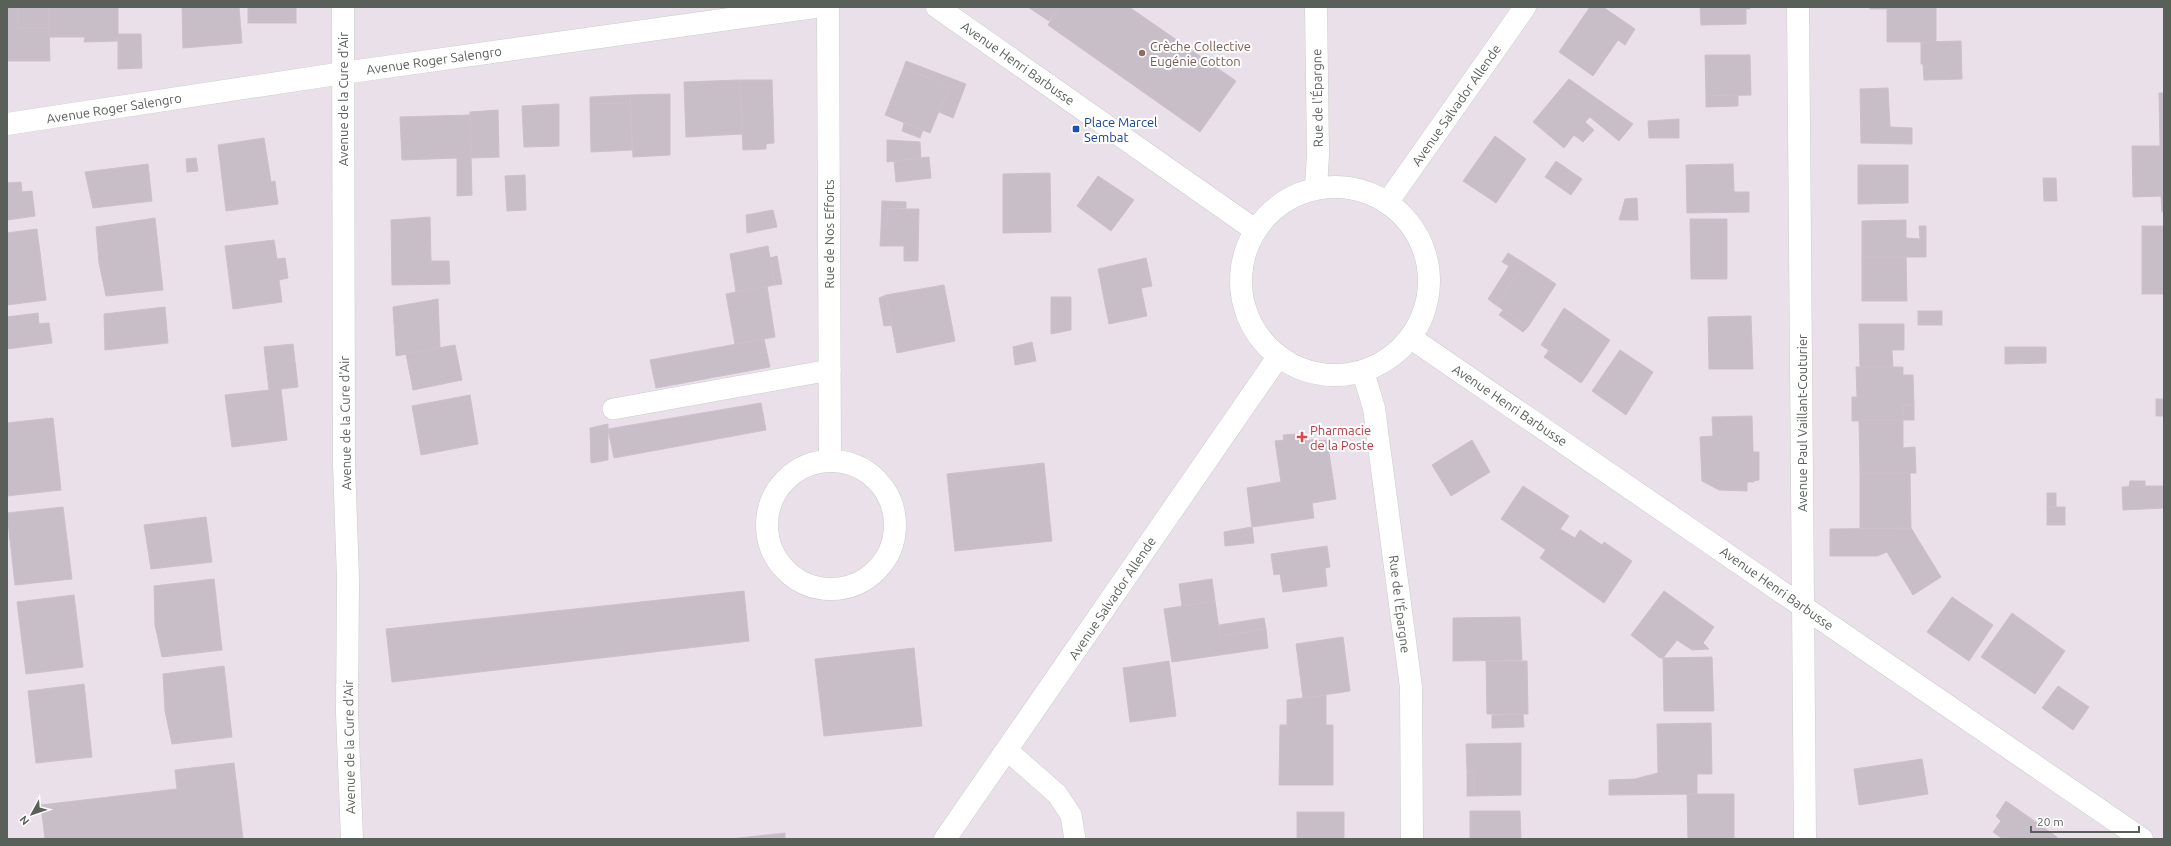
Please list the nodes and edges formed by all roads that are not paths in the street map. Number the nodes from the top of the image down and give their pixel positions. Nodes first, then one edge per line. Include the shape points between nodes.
1 (343, 7) edge
2 (815, 7) edge
3 (828, 7) edge
4 (938, 7) edge
5 (1316, 7) edge
6 (1525, 7) edge
7 (1798, 7) edge
8 (343, 73) junction
9 (7, 124) edge
10 (1316, 188) junction
11 (1387, 202) junction
12 (1255, 230) junction
13 (1411, 338) junction
14 (1278, 357) junction
15 (830, 370) junction
16 (1363, 372) junction
17 (613, 409) dead end
18 (830, 460) junction
19 (1804, 606) junction
20 (1008, 751) junction
21 (352, 839) edge
22 (945, 839) edge
23 (1076, 839) edge
24 (1412, 839) edge
25 (1805, 839) edge
26 (2142, 839) edge

1 - 8 street, Avenue de la Cure d'Air
2 - 8 street, Avenue Roger Salengro
3 - 15 street, Rue de Nos Efforts
4 - 12 street, Avenue Henri Barbusse
5 - 10 street, Rue de l'Épargne
6 - 11 street, Avenue Salvador Allende
7 - 19 street, Avenue Paul Vaillant-Couturier
8 - 9 street, Avenue Roger Salengro
8 - 21 street, Avenue de la Cure d'Air via 344,464
10 - 11 street via 1341,186 1359,190
10 - 12 street via 1292,196 1271,211
11 - 13 street via 1407,219 1421,240 1428,265 1430,290 1424,315
12 - 14 street via 1244,256 1240,284 1245,311 1258,337
13 - 16 street via 1390,358
13 - 19 street, Avenue Henri Barbusse
14 - 16 street via 1304,371 1334,376
14 - 20 street, Avenue Salvador Allende
15 - 17 lane
15 - 18 street, Rue de Nos Efforts
16 - 24 street, Rue de l'Épargne via 1374,408 1411,687
18 - 18 street via 809,464 790,475 776,492 768,512 767,535 774,554 786,571 803,583 823,589 849,587 873,575 889,554 896,529 892,503 878,480 857,465
19 - 25 street, Avenue Paul Vaillant-Couturier
19 - 26 street, Avenue Henri Barbusse
20 - 22 street, Avenue Salvador Allende
20 - 23 lane via 1057,794 1071,815

